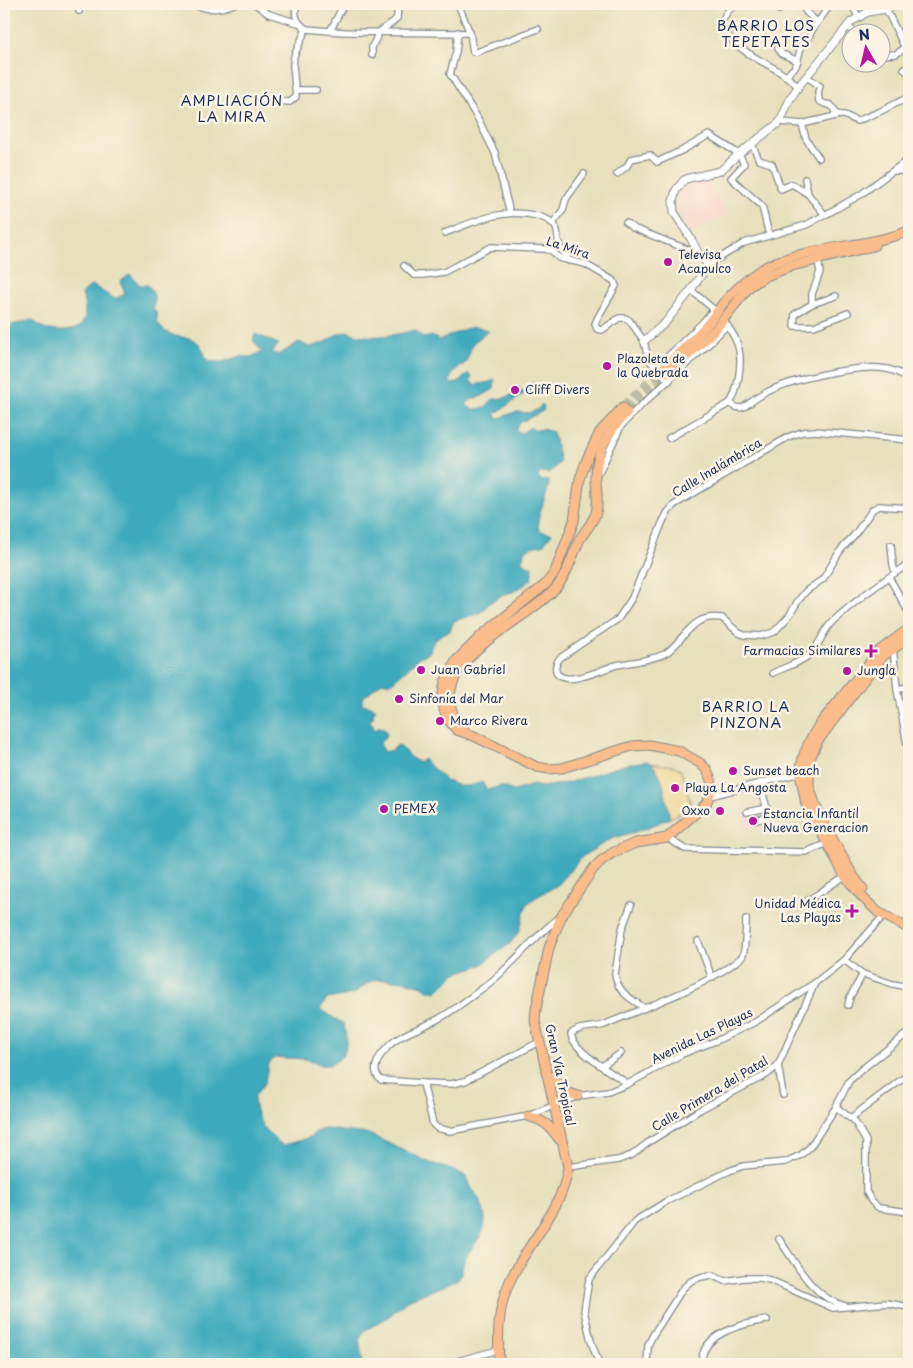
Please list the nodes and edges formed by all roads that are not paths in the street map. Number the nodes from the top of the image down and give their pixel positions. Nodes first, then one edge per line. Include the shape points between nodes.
1 (77, 4) edge
2 (192, 4) edge
3 (234, 4) edge
4 (255, 4) edge
5 (298, 4) edge
6 (344, 4) edge
7 (398, 4) edge
8 (458, 4) edge
9 (736, 4) edge
10 (772, 4) edge
11 (788, 4) edge
12 (801, 4) edge
13 (831, 4) edge
14 (852, 4) edge
15 (898, 4) edge
16 (886, 8) junction
17 (79, 11) dead end
18 (858, 16) junction
19 (817, 22) junction
20 (852, 22) edge
21 (298, 23) junction
22 (306, 29) junction
23 (538, 30) dead end
24 (330, 31) junction
25 (378, 32) junction
26 (458, 32) junction
27 (470, 33) junction
28 (840, 36) edge
29 (778, 48) dead end
30 (908, 50) edge
31 (890, 54) edge
32 (372, 55) dead end
33 (798, 61) junction
34 (904, 69) dead end
35 (909, 74) edge
36 (786, 76) junction
37 (807, 77) dead end
38 (798, 86) junction
39 (296, 90) junction
40 (316, 90) dead end
41 (909, 97) edge
42 (263, 100) dead end
43 (840, 115) junction
44 (780, 122) junction
45 (802, 124) junction
46 (752, 144) junction
47 (739, 154) junction
48 (819, 158) dead end
49 (909, 159) edge
50 (895, 171) junction
51 (909, 171) edge
52 (584, 174) dead end
53 (617, 174) dead end
54 (805, 179) dead end
55 (808, 194) junction
56 (510, 213) junction
57 (825, 215) junction
58 (553, 223) junction
59 (626, 223) dead end
60 (909, 231) edge
61 (445, 233) dead end
62 (770, 236) junction
63 (909, 236) edge
64 (699, 254) junction
65 (818, 260) junction
66 (569, 261) junction
67 (708, 265) junction
68 (404, 266) dead end
69 (691, 290) junction
70 (836, 296) dead end
71 (812, 304) junction
72 (848, 313) dead end
73 (720, 316) junction
74 (644, 341) junction
75 (664, 373) junction
76 (909, 379) edge
77 (730, 403) junction
78 (669, 438) dead end
79 (909, 440) edge
80 (596, 479) junction
81 (909, 508) edge
82 (891, 545) dead end
83 (909, 566) edge
84 (895, 572) junction
85 (889, 577) junction
86 (909, 613) edge
87 (909, 629) edge
88 (909, 638) edge
89 (891, 646) junction
90 (773, 673) dead end
91 (909, 687) edge
92 (897, 688) junction
93 (474, 736) junction
94 (909, 745) edge
95 (800, 773) junction
96 (760, 783) junction
97 (710, 796) junction
98 (767, 808) junction
99 (747, 812) dead end
100 (756, 820) dead end
101 (909, 822) edge
102 (667, 838) junction
103 (831, 841) junction
104 (909, 851) edge
105 (845, 876) junction
106 (804, 903) dead end
107 (631, 905) dead end
108 (884, 914) junction
109 (561, 917) junction
110 (746, 919) dead end
111 (909, 922) edge
112 (909, 928) edge
113 (698, 941) dead end
114 (844, 960) junction
115 (863, 974) junction
116 (712, 978) junction
117 (816, 982) junction
118 (909, 987) edge
119 (848, 1005) dead end
120 (643, 1008) junction
121 (909, 1032) edge
122 (539, 1042) junction
123 (621, 1053) dead end
124 (778, 1065) junction
125 (602, 1066) junction
126 (546, 1073) junction
127 (909, 1074) edge
128 (423, 1083) junction
129 (628, 1084) junction
130 (783, 1095) dead end
131 (578, 1096) junction
132 (553, 1107) junction
133 (836, 1107) junction
134 (528, 1116) junction
135 (852, 1117) junction
136 (562, 1142) junction
137 (568, 1168) junction
138 (909, 1212) edge
139 (779, 1240) dead end
140 (850, 1307) junction
141 (909, 1307) edge
142 (767, 1320) dead end
143 (498, 1350) junction
144 (446, 1364) edge
145 (499, 1364) edge
146 (599, 1364) edge
147 (647, 1364) edge
148 (702, 1364) edge

1 - 17 street
2 - 3 street via 219,9
4 - 21 street via 269,14
5 - 21 street via 295,11
6 - 24 street
7 - 25 street via 397,18
8 - 27 street
9 - 36 street via 720,24 723,30 734,44
10 - 11 street via 779,10
12 - 19 street
13 - 19 street
14 - 18 street
15 - 16 street
16 - 18 street
16 - 30 street
18 - 20 street
19 - 33 street via 801,47
21 - 22 street
22 - 24 street
22 - 39 street via 294,56
23 - 27 street via 477,52 473,52
24 - 25 street
25 - 26 street
25 - 32 street
26 - 27 street
26 - 56 street via 450,74 495,153
28 - 38 street
29 - 33 street via 782,54
30 - 31 street
33 - 36 street
34 - 35 street
36 - 38 street
37 - 43 street via 820,86 819,101 831,105
38 - 44 street
39 - 40 street
39 - 42 street via 296,98 290,102
41 - 43 street via 857,121
43 - 45 street
44 - 45 street
44 - 46 street
45 - 48 street via 806,139
46 - 47 street
46 - 55 street via 759,160 772,164 781,189 792,184
47 - 53 street via 709,134 658,162 650,155 631,158
47 - 62 street via 744,164 731,178 762,206
47 - 64 street via 720,171 684,180 676,190 674,212
49 - 50 street
50 - 51 street
50 - 57 street
52 - 58 street
54 - 55 street
55 - 57 street
56 - 58 street via 530,214
56 - 61 street via 482,218
57 - 62 street via 806,225
58 - 66 street via 560,248
59 - 64 street
60 - 73 main road via 775,262 745,281 725,301
62 - 67 street via 744,243
63 - 65 main road
64 - 67 street
65 - 71 street via 820,272
65 - 73 main road via 766,276 750,286
66 - 68 street, La Mira via 545,249 491,247 444,272 414,275
66 - 74 street, La Mira via 585,264 614,281 616,286 595,324 597,329 602,330 624,318
67 - 69 street
69 - 73 street
69 - 74 street via 665,323
70 - 71 street
71 - 72 street via 795,314 794,326 814,326
73 - 75 main road
73 - 75 street via 711,342
73 - 77 street via 734,334 740,350 737,387
74 - 75 street via 648,359
75 - 80 street via 621,426
76 - 77 street via 893,371 873,368 828,374 786,384 766,392 744,407 734,407
77 - 78 street
79 - 81 street, Calle Inalámbrica via 802,432 788,437 674,504 632,598 618,619 560,658 555,663 555,670 564,678 581,677 666,653 690,628 708,618 722,618 744,635 774,632 806,591 823,579 873,509 879,506
80 - 93 main road via 598,500 595,514 554,590 489,640 462,664 454,678 450,706 460,726
80 - 93 main road via 596,462 601,450 625,410 600,432 587,459 580,480 574,521 555,572 546,584 482,635 456,661 446,678 443,694 445,713 457,730
82 - 84 street
83 - 84 street
84 - 85 street
85 - 86 street
85 - 90 street via 864,593 831,623 808,656
87 - 89 main road
88 - 89 main road
89 - 92 street
89 - 95 main road via 867,664 819,725 803,757
89 - 103 main road via 817,742 810,759 809,786
91 - 92 street
92 - 94 street
93 - 97 main road via 537,768 549,770 632,746 666,747 679,751 707,770 712,788
95 - 96 street
95 - 103 main road via 806,804
96 - 97 street
96 - 98 street
97 - 102 main road via 706,804
98 - 99 street
98 - 100 street via 769,817
101 - 104 street
102 - 103 street via 684,849 806,852
102 - 109 main road, Gran Vía Tropical via 636,843 602,860
103 - 105 main road
103 - 108 main road via 859,885
105 - 106 street
105 - 108 main road
107 - 120 street via 622,929 615,980 620,991
108 - 111 main road
108 - 112 main road
108 - 114 street, Avenida Las Playas
109 - 122 main road, Gran Vía Tropical via 549,948 536,1008
109 - 128 street via 502,973 441,1018 397,1039 381,1054 375,1072 381,1080
110 - 116 street via 743,956
113 - 116 street
114 - 115 street
114 - 117 street, Avenida Las Playas
115 - 118 street
115 - 119 street
116 - 120 street
117 - 124 street, Calle Primera del Patal
117 - 129 street, Avenida Las Playas via 757,1021 682,1054
120 - 125 street via 604,1025 578,1028 571,1034 574,1042
121 - 133 street via 849,1081
122 - 126 main road, Gran Vía Tropical
122 - 128 street via 465,1081
123 - 125 street
124 - 130 street
124 - 137 street, Calle Primera del Patal via 768,1074 701,1109 632,1156
125 - 129 street
126 - 131 main road via 566,1092
126 - 132 main road, Gran Vía Tropical
127 - 135 street
128 - 134 street, Avenida Las Playas via 432,1124 443,1130
129 - 131 street, Avenida Las Playas via 608,1092
131 - 132 street, Avenida Las Playas
132 - 134 street, Avenida Las Playas
132 - 136 main road, Gran Vía Tropical
133 - 135 street
133 - 146 street via 810,1147 801,1155 785,1162 743,1166 729,1171 635,1220 589,1279 584,1311
134 - 136 main road via 544,1121
135 - 138 street via 866,1141 866,1191 872,1202 879,1208
136 - 137 main road, Gran Vía Tropical
137 - 143 main road, Gran Vía Tropical via 556,1204 505,1293 498,1320
139 - 140 street via 809,1282 830,1300
140 - 141 street via 887,1303
140 - 147 street via 833,1308 770,1280 744,1278 725,1281 711,1275 701,1277 683,1288 652,1335
142 - 148 street via 746,1323 715,1338 704,1349
143 - 144 street
143 - 145 main road, Gran Vía Tropical

